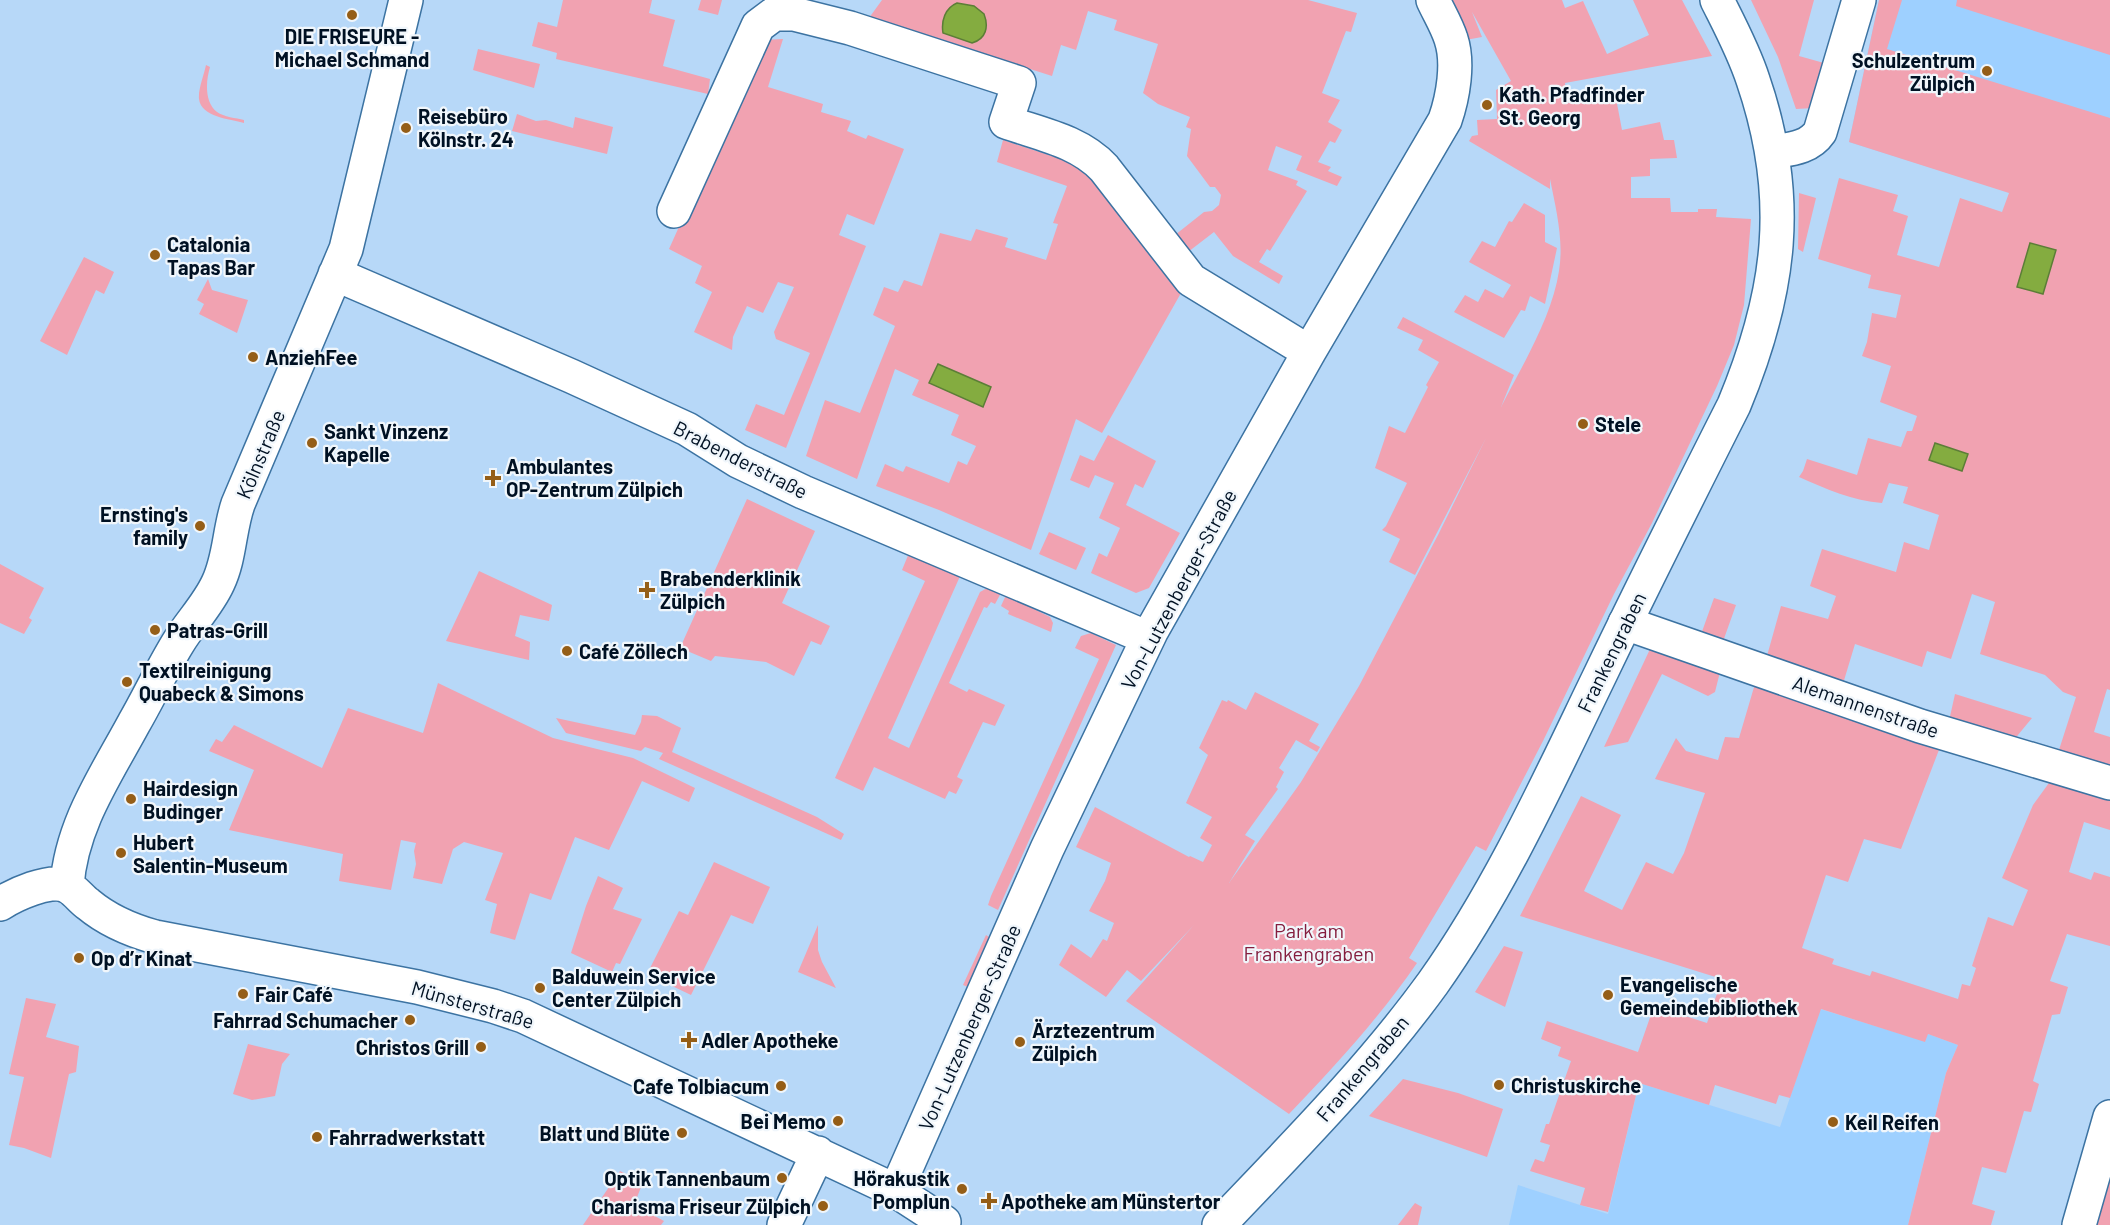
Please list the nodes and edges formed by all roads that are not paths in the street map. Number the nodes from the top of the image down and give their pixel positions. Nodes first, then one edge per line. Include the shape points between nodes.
1 (406, 0) edge
2 (1433, 0) edge
3 (1717, 0) edge
4 (1859, 0) edge
5 (1773, 152) junction
6 (674, 211) dead end
7 (335, 274) junction
8 (1309, 352) junction
9 (1625, 622) junction
10 (1148, 638) junction
11 (2110, 783) edge
12 (67, 886) junction
13 (14, 898) edge
14 (2110, 1117) edge
15 (818, 1153) junction
16 (897, 1191) junction
17 (930, 1224) edge
18 (784, 1225) edge
19 (1219, 1225) edge
20 (2079, 1225) edge

1 - 7 street, Kölnstraße via 351,231
2 - 8 street, Von-Lutzenberger-Straße via 1454,48 1449,108 1438,135
3 - 5 street, Frankengraben via 1752,77
4 - 5 street via 1824,126 1816,139 1805,146
5 - 9 street, Frankengraben via 1777,245 1761,332 1734,405
6 - 8 street via 758,26 774,14 794,14 1020,83 1006,122 1090,155 1191,280
7 - 10 street, Brabenderstraße via 687,429 738,461 803,492
7 - 12 street, Kölnstraße via 238,504 220,580 178,642 92,799 79,829
8 - 10 street, Von-Lutzenberger-Straße
9 - 11 street, Alemannenstraße via 1920,726
9 - 19 street, Frankengraben via 1508,859 1432,983 1338,1097
10 - 16 street, Von-Lutzenberger-Straße via 1047,849
12 - 13 street via 51,884
12 - 15 street, Münsterstraße via 100,914 155,937 417,987 523,1016
14 - 20 street
15 - 16 street, Münsterstraße
15 - 18 street
16 - 17 street

